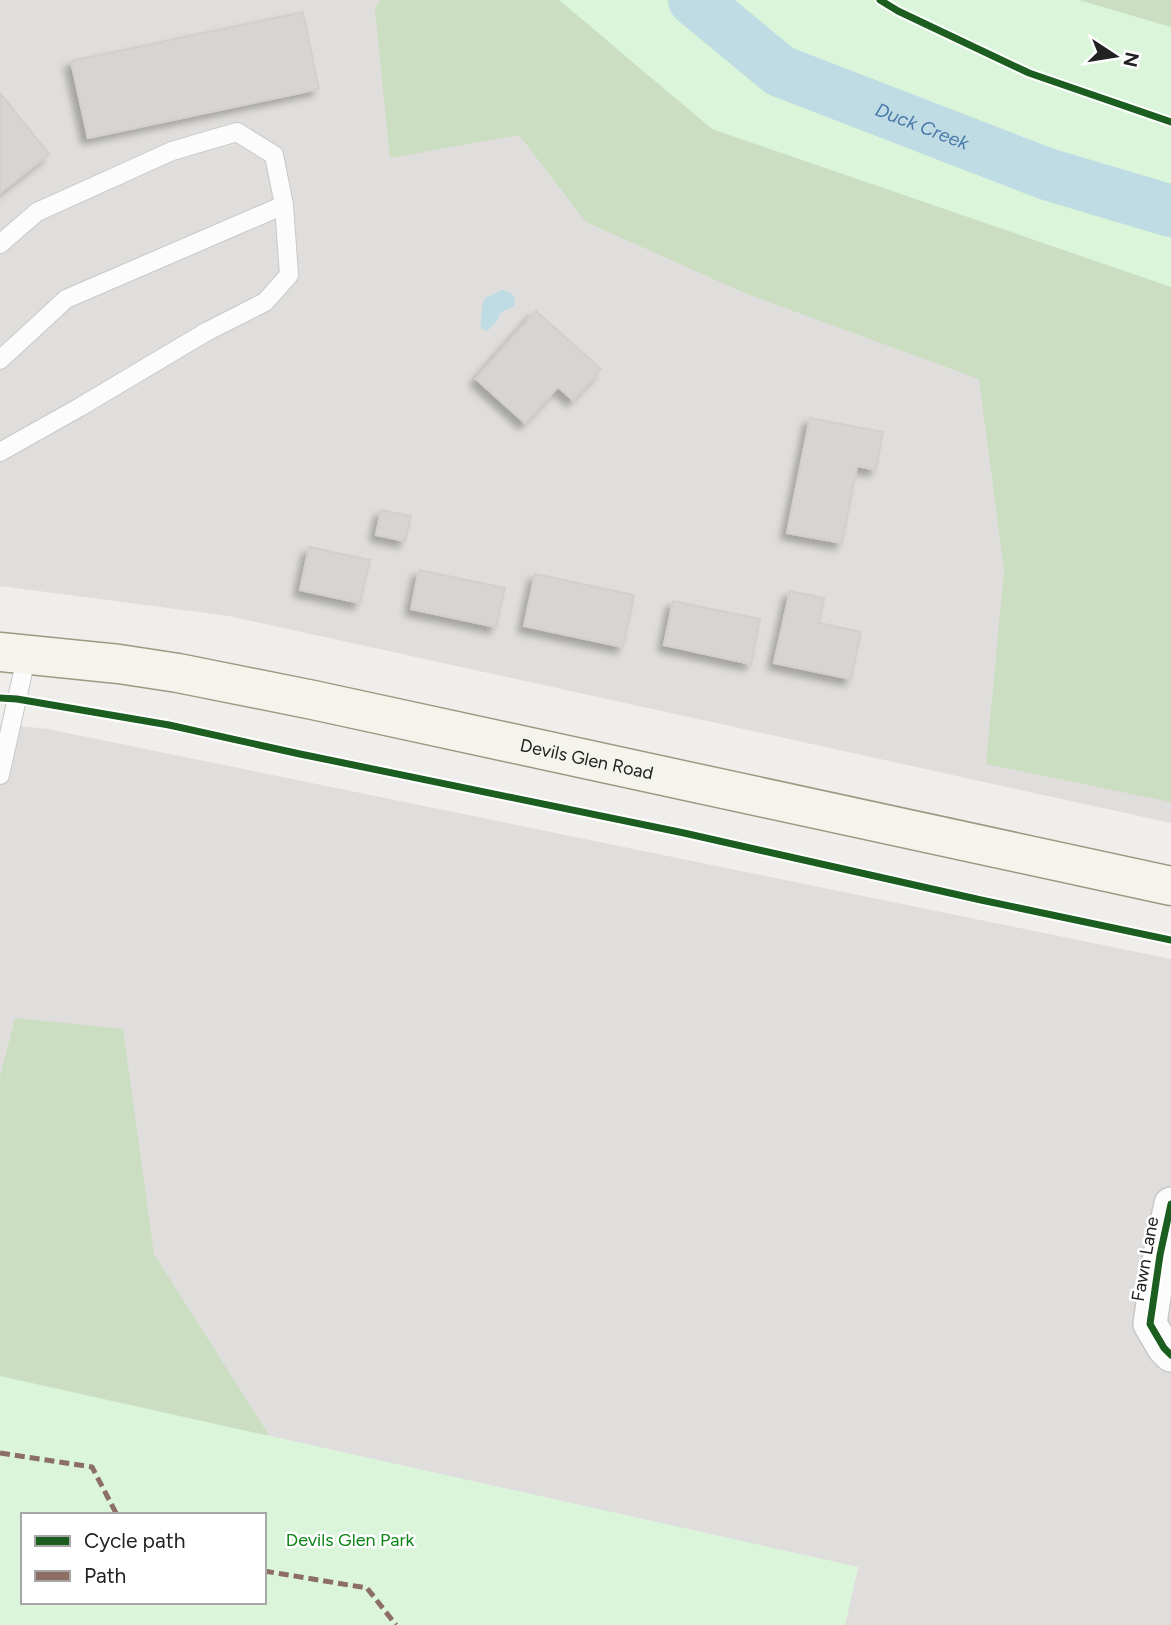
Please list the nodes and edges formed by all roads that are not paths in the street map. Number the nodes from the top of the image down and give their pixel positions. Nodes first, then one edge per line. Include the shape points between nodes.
1 (284, 205) junction
2 (0, 244) edge
3 (0, 360) edge
4 (0, 452) edge
5 (13, 653) edge
6 (4, 744) edge
7 (0, 775) edge
8 (1171, 886) edge
9 (1171, 1204) edge
10 (1171, 1354) edge

1 - 2 lane via 274,155 237,132 172,151 37,212
1 - 3 lane via 66,299
1 - 4 lane via 289,275 265,302
5 - 6 lane
5 - 8 main road, Devils Glen Road via 178,673 313,700
6 - 7 lane
9 - 10 street, Fawn Lane via 1150,1324

